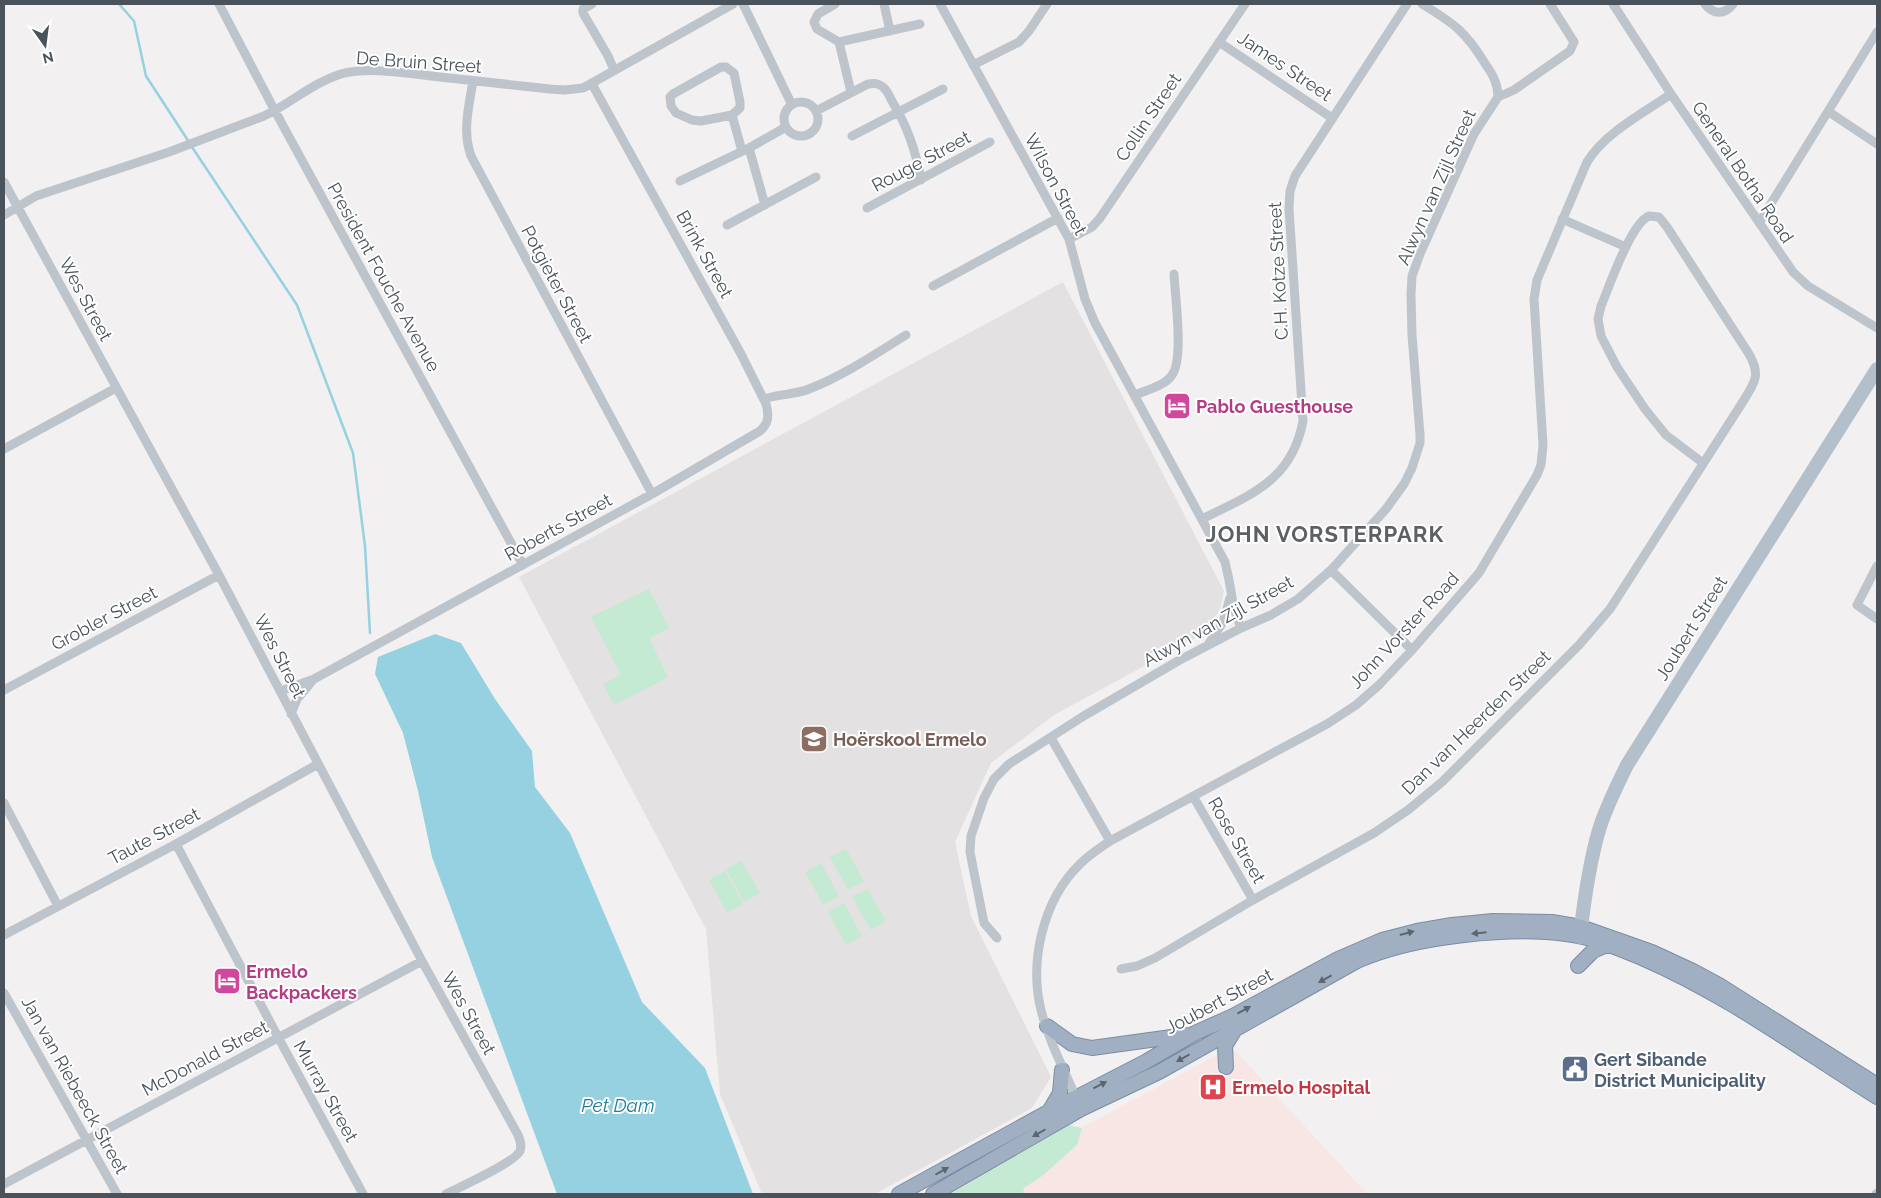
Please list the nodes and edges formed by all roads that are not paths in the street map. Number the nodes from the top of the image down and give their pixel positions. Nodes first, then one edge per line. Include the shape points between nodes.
1 (219, 4) edge
2 (592, 4) edge
3 (733, 4) edge
4 (743, 4) edge
5 (835, 4) edge
6 (884, 4) edge
7 (940, 4) edge
8 (1047, 4) edge
9 (1245, 4) edge
10 (1407, 4) edge
11 (1422, 4) edge
12 (1550, 4) edge
13 (1705, 4) edge
14 (1733, 4) edge
15 (1617, 5) edge
16 (920, 24) dead end
17 (890, 31) junction
18 (1877, 32) edge
19 (839, 42) junction
20 (1218, 42) junction
21 (973, 65) junction
22 (614, 70) junction
23 (473, 81) junction
24 (592, 84) junction
25 (943, 89) dead end
26 (851, 92) junction
27 (1671, 94) junction
28 (1498, 97) junction
29 (792, 105) junction
30 (275, 111) junction
31 (816, 111) junction
32 (899, 112) junction
33 (1829, 112) junction
34 (732, 115) junction
35 (1332, 118) junction
36 (786, 127) junction
37 (852, 136) dead end
38 (990, 142) dead end
39 (1877, 144) edge
40 (745, 150) junction
41 (816, 177) dead end
42 (921, 180) junction
43 (4, 182) edge
44 (680, 182) dead end
45 (764, 205) junction
46 (18, 208) junction
47 (867, 208) dead end
48 (4, 215) edge
49 (1058, 218) junction
50 (1562, 219) junction
51 (1759, 223) junction
52 (728, 225) dead end
53 (1069, 239) junction
54 (1626, 247) junction
55 (1174, 274) dead end
56 (933, 286) dead end
57 (1877, 328) edge
58 (906, 335) dead end
59 (1877, 369) edge
60 (116, 388) junction
61 (1135, 395) junction
62 (764, 399) junction
63 (750, 437) joint
64 (4, 449) edge
65 (1703, 463) junction
66 (652, 494) junction
67 (1202, 519) junction
68 (523, 565) junction
69 (1877, 566) edge
70 (1331, 570) junction
71 (219, 575) junction
72 (1231, 596) junction
73 (1877, 619) edge
74 (1241, 628) junction
75 (1208, 646) junction
76 (1412, 650) junction
77 (314, 679) junction
78 (4, 690) edge
79 (281, 691) junction
80 (291, 714) junction
81 (1051, 738) junction
82 (318, 764) junction
83 (1192, 796) junction
84 (4, 803) edge
85 (1110, 841) junction
86 (176, 844) junction
87 (1253, 900) junction
88 (58, 906) junction
89 (1580, 932) junction
90 (4, 936) edge
91 (997, 938) dead end
92 (1607, 946) junction
93 (422, 961) junction
94 (1578, 966) dead end
95 (1121, 968) dead end
96 (4, 993) edge
97 (1047, 1026) junction
98 (1236, 1029) junction
99 (1195, 1033) junction
100 (278, 1037) junction
101 (1112, 1046) junction
102 (1147, 1061) junction
103 (1226, 1067) dead end
104 (1062, 1070) junction
105 (1877, 1085) edge
106 (1877, 1097) edge
107 (1078, 1103) junction
108 (1050, 1111) junction
109 (87, 1139) junction
110 (4, 1184) edge
111 (117, 1194) edge
112 (363, 1194) edge
113 (446, 1194) edge
114 (899, 1194) edge
115 (933, 1194) edge

1 - 30 street, President Fouche Avenue
2 - 22 street via 583,9 583,13
3 - 22 street, De Bruin Street
4 - 29 street
5 - 19 street via 818,14 814,22 817,29
6 - 17 street
7 - 21 street, Wilson Street
8 - 21 street via 1019,42
9 - 20 street, Collin Street
10 - 35 street, C.H. Kotze Street
11 - 28 street, Alwyn van Zijl Street via 1452,23 1470,40 1496,82
12 - 28 street via 1574,46 1514,90
13 - 14 street via 1716,13 1725,12
15 - 27 street, General Botha Road
16 - 17 street
17 - 19 street
18 - 33 street
19 - 26 street
20 - 35 street, James Street
20 - 53 street, Collin Street via 1100,218
21 - 49 street, Wilson Street
22 - 24 street, De Bruin Street
23 - 24 street, De Bruin Street via 564,90
23 - 30 street, De Bruin Street via 371,71 343,74 298,95
23 - 66 street, Potgieter Street via 466,135 471,156
24 - 62 street, Brink Street
25 - 32 street
26 - 31 street
26 - 32 street via 875,83 883,87
27 - 50 street, John Vorster Road via 1611,135 1594,152
27 - 51 street, General Botha Road
28 - 70 street, Alwyn van Zijl Street via 1474,134 1412,276 1412,335 1420,435 1417,453 1404,484 1386,509
29 - 31 street via 807,103
29 - 36 street via 785,114
30 - 46 street, De Bruin Street via 36,196
30 - 68 street, President Fouche Avenue
31 - 36 street via 818,122 809,134 797,135
32 - 37 street
32 - 42 street via 912,141
33 - 39 street
33 - 51 street
34 - 34 street via 692,120 676,113 670,97 716,69 726,67 734,73 740,96 740,108
34 - 40 street
35 - 67 street, C.H. Kotze Street via 1295,176 1289,200 1303,421 1301,432 1283,467 1267,485
36 - 40 street
38 - 42 street, Rouge Street
40 - 44 street
40 - 45 street
41 - 45 street
42 - 47 street, Rouge Street
43 - 46 street, Wes Street
45 - 52 street
46 - 48 street, De Bruin Street
46 - 60 street, Wes Street
49 - 53 street, Wilson Street
49 - 56 street
50 - 54 street
50 - 76 street, John Vorster Road via 1537,280 1534,299 1543,445 1541,465 1479,573
51 - 57 street, General Botha Road via 1798,278
53 - 61 street, Wilson Street via 1090,312
54 - 65 street, Dan van Heerden Street via 1598,312 1601,336 1660,428 1674,443
54 - 65 street, Dan van Heerden Street via 1644,218 1659,217 1755,364 1754,384
55 - 61 street via 1178,347 1175,370 1164,382
58 - 62 street via 807,390
59 - 89 main road, Joubert Street via 1627,765 1600,829
60 - 64 street
60 - 71 street, Wes Street
61 - 67 street, Wilson Street
62 - 63 street, Brink Street via 768,410 767,423
63 - 66 street, Roberts Street
65 - 87 street, Dan van Heerden Street via 1598,624 1442,782 1374,833
66 - 68 street, Roberts Street
67 - 72 street, Wilson Street via 1225,562
68 - 77 street, Roberts Street
69 - 73 street via 1857,605
70 - 74 street, Alwyn van Zijl Street via 1298,599
70 - 76 street
71 - 78 street, Grobler Street
71 - 79 street, Wes Street
72 - 74 street, Wilson Street
72 - 75 street via 1223,622
74 - 75 street, Alwyn van Zijl Street
75 - 81 street, Alwyn van Zijl Street via 1082,716
76 - 83 street, John Vorster Road via 1343,715
77 - 79 street
77 - 80 street via 301,693
79 - 80 street, Wes Street
80 - 82 street, Wes Street
81 - 85 street
81 - 91 street, Alwyn van Zijl Street via 1009,764 994,779 971,836 971,860 984,923
82 - 86 street, Taute Street
82 - 93 street, Wes Street
83 - 85 street, John Vorster Road
83 - 87 street, Rose Street
84 - 88 street
85 - 97 street, John Vorster Road via 1079,864 1064,883 1045,922 1041,937 1038,995
86 - 88 street, Taute Street
86 - 100 street, Murray Street
87 - 95 street, Dan van Heerden Street via 1145,962
88 - 90 street, Taute Street
89 - 92 highway
89 -> 98 highway, Joubert Street via 1508,931 1443,937 1403,946 1351,964
99 -> 89 highway, Joubert Street via 1234,1016 1338,959 1400,935 1442,926 1493,921 1552,922
89 - 105 highway via 1636,945 1694,971
92 - 94 highway via 1593,951
92 - 106 highway via 1689,980
93 - 100 street, McDonald Street
93 - 113 street, Wes Street via 518,1135 521,1147 516,1156 504,1164
96 - 109 street, Jan van Riebeeck Street
97 - 101 highway via 1063,1039 1079,1046
97 - 104 street, John Vorster Road
98 - 103 highway via 1225,1046
98 -> 107 highway, Joubert Street via 1159,1072
99 - 101 highway
99 - 102 highway, Joubert Street
100 - 109 street, McDonald Street
100 - 112 street, Murray Street
101 - 102 highway
107 -> 102 highway, Joubert Street
104 - 107 street, John Vorster Road
104 - 108 highway via 1060,1093
107 - 108 highway, Joubert Street
107 -> 115 highway, Joubert Street
114 -> 108 highway, Joubert Street
109 - 110 street, McDonald Street
109 - 111 street, Jan van Riebeeck Street

